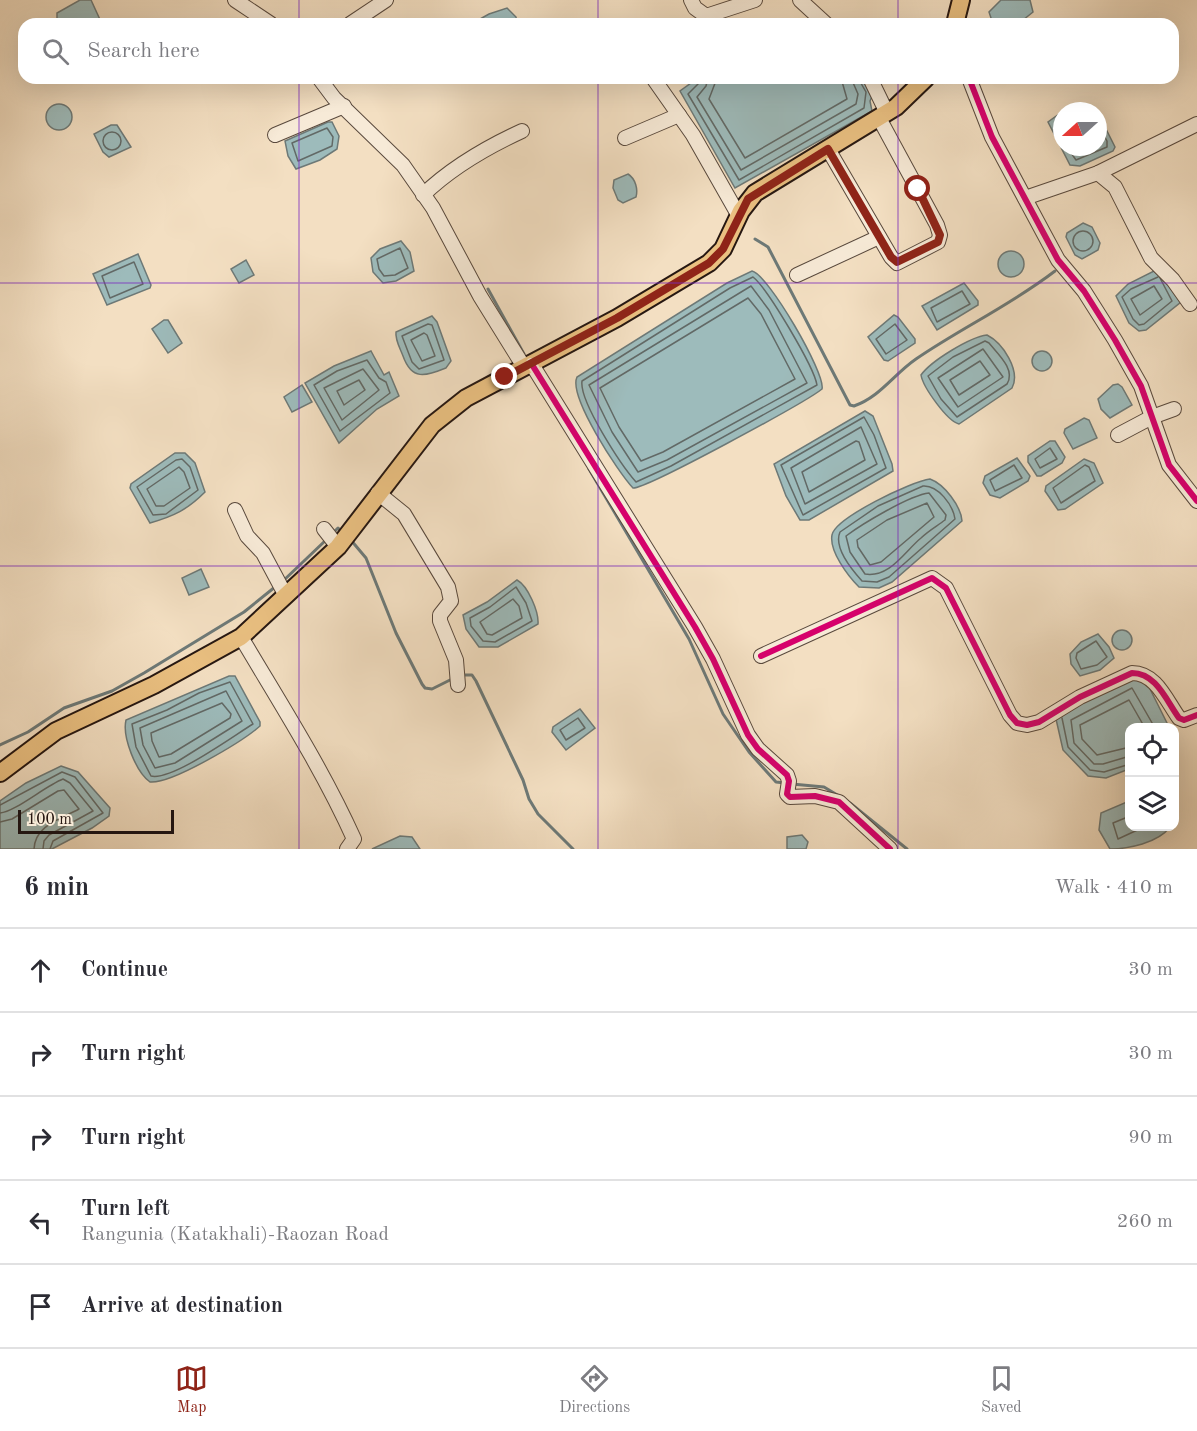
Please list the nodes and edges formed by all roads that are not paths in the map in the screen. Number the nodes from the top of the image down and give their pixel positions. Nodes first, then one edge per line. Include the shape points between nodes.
1 (235, 0) edge
2 (386, 0) edge
3 (691, 0) edge
4 (755, 0) edge
5 (800, 0) edge
6 (961, 0) edge
7 (262, 18) edge
8 (360, 18) edge
9 (820, 18) edge
10 (956, 18) edge
11 (324, 84) edge
12 (657, 84) edge
13 (872, 84) edge
14 (919, 84) edge
15 (971, 84) edge
16 (344, 106) junction
17 (679, 115) junction
18 (883, 115) junction
19 (1197, 124) edge
20 (522, 131) dead end
21 (275, 135) dead end
22 (625, 138) dead end
23 (828, 149) junction
24 (1098, 173) junction
25 (423, 195) junction
26 (1025, 198) junction
27 (739, 216) junction
28 (879, 237) junction
29 (797, 275) dead end
30 (1191, 304) dead end
31 (528, 365) junction
32 (1174, 409) dead end
33 (1152, 417) junction
34 (1118, 435) dead end
35 (378, 493) junction
36 (1197, 501) edge
37 (235, 510) dead end
38 (281, 589) junction
39 (241, 637) junction
40 (761, 656) dead end
41 (458, 678) dead end
42 (1197, 715) edge
43 (0, 772) edge
44 (347, 849) edge
45 (890, 849) edge

1 - 7 street
2 - 8 street
3 - 4 street via 706,16
5 - 9 street
6 - 10 main road
11 - 16 street
12 - 17 street
13 - 18 street
14 - 18 main road
15 - 26 street via 993,137
16 - 21 street
16 - 25 street via 403,165
17 - 22 street
17 - 27 street
18 - 23 main road
18 - 28 street via 940,235 938,242 897,262
19 - 24 street
20 - 25 street via 485,148
23 - 27 main road via 755,193
23 - 28 street
24 - 26 street
24 - 30 street via 1115,187 1151,258
25 - 31 street
26 - 33 street via 1058,260 1084,291 1115,340 1141,386
27 - 31 main road via 723,249 709,263
28 - 29 street
31 - 35 main road via 449,410 425,433
31 - 45 street via 714,659 747,735 787,775 790,797 815,796 839,802
32 - 33 street
33 - 34 street
33 - 36 street via 1169,465
35 - 38 main road via 352,528 333,539
35 - 41 street via 404,514 448,587 451,601 440,621 456,660
37 - 38 street
38 - 39 main road
39 - 43 main road via 154,685 56,731
39 - 44 street via 316,762 354,838
40 - 42 street via 932,578 946,588 1017,723 1039,722 1080,697 1132,673 1141,673 1156,684 1179,718

